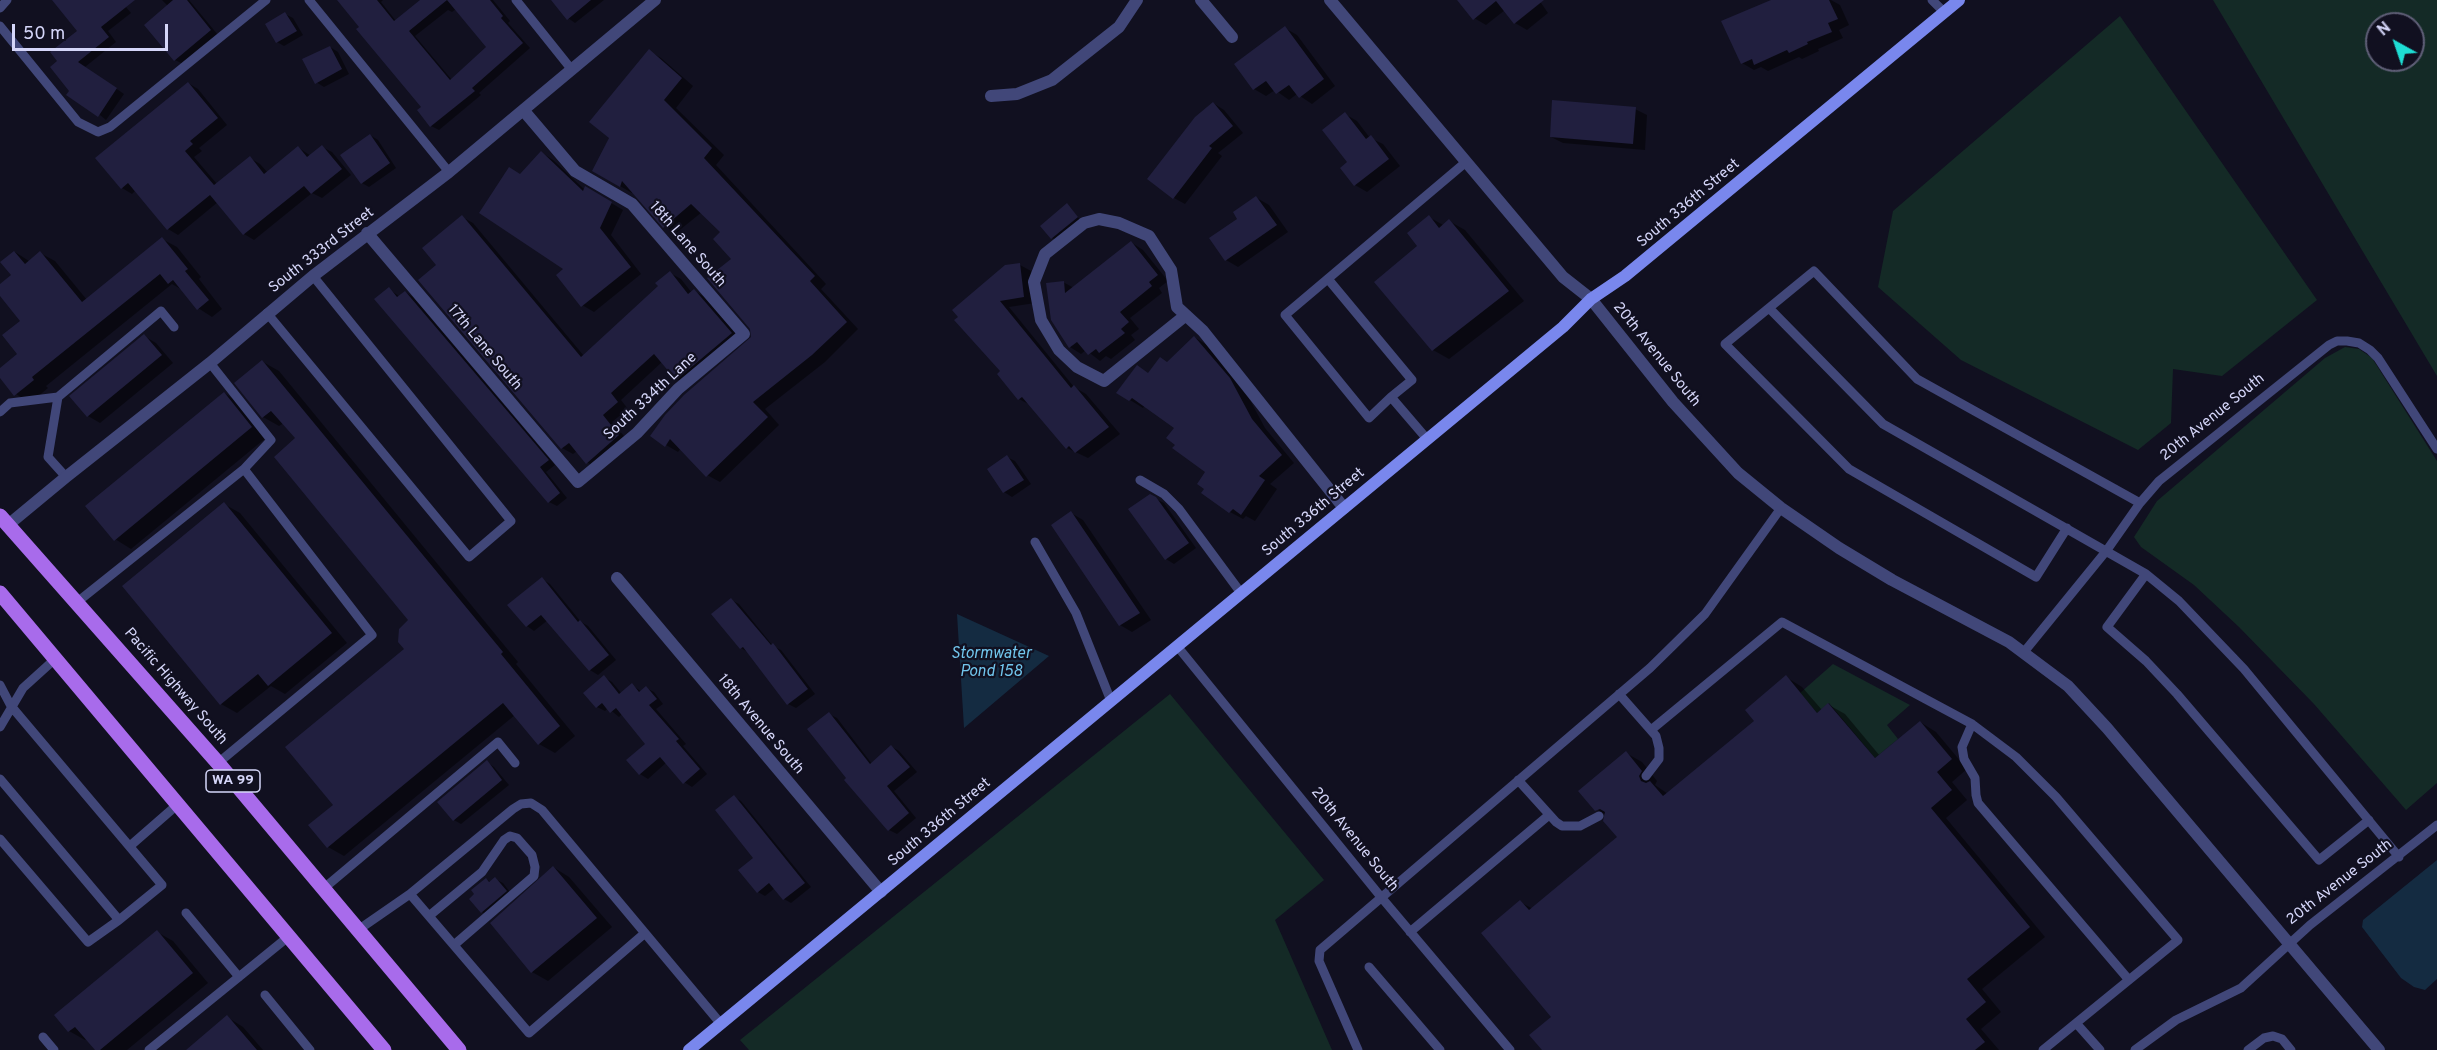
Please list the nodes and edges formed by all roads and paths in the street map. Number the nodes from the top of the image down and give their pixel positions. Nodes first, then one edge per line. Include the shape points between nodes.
1 (7, 0) edge
2 (266, 0) edge
3 (309, 0) edge
4 (516, 0) edge
5 (655, 0) edge
6 (1137, 0) edge
7 (1201, 0) edge
8 (1330, 0) edge
9 (1932, 0) edge
10 (1959, 0) edge
11 (0, 8) edge
12 (1944, 12) junction
13 (0, 26) edge
14 (1232, 37) dead end
15 (572, 70) junction
16 (991, 96) dead end
17 (524, 111) junction
18 (1466, 162) junction
19 (449, 172) junction
20 (366, 233) junction
21 (313, 276) junction
22 (1328, 279) junction
23 (1591, 299) junction
24 (1769, 308) junction
25 (267, 314) junction
26 (1186, 315) junction
27 (174, 327) dead end
28 (744, 334) joint
29 (210, 363) junction
30 (58, 397) junction
31 (1391, 397) junction
32 (0, 412) edge
33 (1427, 439) junction
34 (2437, 448) edge
35 (244, 470) junction
36 (66, 477) junction
37 (1140, 480) dead end
38 (578, 482) joint
39 (2140, 503) junction
40 (1344, 508) junction
41 (1781, 508) junction
42 (3, 523) edge
43 (2067, 528) junction
44 (1035, 542) dead end
45 (2107, 550) junction
46 (2146, 574) junction
47 (617, 578) dead end
48 (0, 593) edge
49 (1241, 593) junction
50 (76, 603) junction
51 (1177, 646) junction
52 (2024, 652) junction
53 (55, 659) junction
54 (0, 685) edge
55 (1619, 694) junction
56 (1111, 701) junction
57 (11, 706) junction
58 (1972, 724) junction
59 (0, 727) edge
60 (1651, 730) junction
61 (218, 763) junction
62 (515, 763) dead end
63 (1646, 776) dead end
64 (0, 778) edge
65 (1518, 780) junction
66 (177, 805) junction
67 (1549, 815) junction
68 (1599, 816) dead end
69 (2369, 820) junction
70 (2437, 825) edge
71 (0, 839) edge
72 (130, 846) junction
73 (2398, 857) junction
74 (323, 889) junction
75 (881, 892) junction
76 (410, 894) junction
77 (1380, 897) junction
78 (186, 913) dead end
79 (429, 916) junction
80 (119, 920) junction
81 (358, 930) junction
82 (1410, 932) junction
83 (645, 933) junction
84 (288, 937) junction
85 (2289, 942) junction
86 (454, 945) junction
87 (1369, 966) dead end
88 (239, 977) junction
89 (2129, 980) junction
90 (266, 995) dead end
91 (2076, 1023) junction
92 (721, 1024) junction
93 (43, 1037) dead end
94 (694, 1048) edge
95 (54, 1050) edge
96 (149, 1050) edge
97 (310, 1050) edge
98 (384, 1050) edge
99 (459, 1050) edge
100 (1358, 1050) edge
101 (1440, 1050) edge
102 (1510, 1050) edge
103 (2043, 1050) edge
104 (2100, 1050) edge
105 (2135, 1050) edge
106 (2248, 1050) edge
107 (2291, 1050) edge
108 (2379, 1050) edge

1 - 11 lane
2 - 13 lane via 110,127 98,132 78,122
3 - 19 lane
4 - 15 lane
5 - 15 street, South 333rd Street
6 - 16 street via 1119,27 1052,80 1029,91
7 - 14 street
8 - 18 street, 20th Avenue South
9 - 12 lane
10 - 12 main road, South 336th Street
12 - 23 main road, South 336th Street via 1625,276
15 - 17 street, South 333rd Street
17 - 19 street, South 333rd Street
17 - 28 street, 18th Lane South via 575,171 632,204
18 - 22 lane
18 - 23 street, 20th Avenue South via 1563,277
19 - 20 street, South 333rd Street
20 - 21 street, South 333rd Street
20 - 38 street, 17th Lane South
21 - 25 street, South 333rd Street
21 - 25 lane via 511,521 469,556
22 - 31 lane via 1412,380
22 - 31 lane via 1285,315 1369,418
23 - 33 main road, South 336th Street via 1563,327
23 - 41 street, 20th Avenue South via 1702,436 1738,473
24 - 39 lane via 1815,271 1917,379
24 - 43 lane via 1883,424
24 - 43 lane via 1725,344 1849,469 2036,577
25 - 29 street, South 333rd Street
26 - 26 street via 1177,307 1171,270 1149,236 1119,223 1099,219 1084,223 1045,254 1034,282 1041,320 1059,350 1077,368 1104,381
26 - 40 street via 1203,331
27 - 30 lane via 161,311
28 - 38 street, South 334th Lane
29 - 35 lane via 271,440
29 - 36 street, South 333rd Street
30 - 32 lane via 10,403
30 - 36 lane via 48,457
31 - 33 lane
33 - 40 main road, South 336th Street
34 - 39 lane, 20th Avenue South via 2378,358 2359,344 2337,341 2197,449
35 - 50 lane
35 - 61 lane via 372,634
36 - 42 street, South 333rd Street
37 - 49 lane via 1164,494 1179,509
39 - 45 lane, 20th Avenue South
40 - 49 main road, South 336th Street
41 - 52 street, 20th Avenue South via 1892,580
41 - 55 lane via 1705,614
42 - 50 main road, Pacific Highway South / WA 99
43 - 45 lane
44 - 56 lane via 1076,613
45 - 46 lane
45 - 52 lane, 20th Avenue South
46 - 69 lane via 2193,615 2244,669
46 - 69 lane via 2107,627 2177,694 2319,860
47 - 75 street, 18th Avenue South
48 - 53 main road
49 - 51 main road, South 336th Street
50 - 61 main road, Pacific Highway South / WA 99
51 - 56 main road, South 336th Street
51 - 77 lane, 20th Avenue South
52 - 85 street, 20th Avenue South via 2068,686 2107,728
53 - 57 lane via 23,688
53 - 66 main road
54 - 57 lane
55 - 60 lane
55 - 65 lane
56 - 75 main road, South 336th Street
57 - 59 lane
57 - 72 lane
58 - 60 lane via 1782,622
58 - 89 lane via 1962,747 1975,778 1978,802
58 - 89 lane via 2016,757 2056,796 2178,940
60 - 63 lane via 1656,736 1659,759
61 - 74 main road, Pacific Highway South / WA 99
62 - 74 lane via 498,742
64 - 80 lane
65 - 67 lane
65 - 77 lane
66 - 72 lane
66 - 84 main road
67 - 68 lane via 1569,827
67 - 82 lane
69 - 73 lane
70 - 73 lane, 20th Avenue South
71 - 80 lane via 88,942
72 - 80 lane via 162,885
73 - 85 lane, 20th Avenue South
74 - 81 main road, Pacific Highway South / WA 99
75 - 92 main road, South 336th Street
76 - 79 lane
76 - 81 lane
76 - 83 lane via 513,809 531,803 542,810
77 - 82 lane, 20th Avenue South
77 - 100 lane via 1320,950 1323,972
78 - 88 lane
79 - 86 lane
79 - 86 lane via 482,872 510,836 517,838 532,855 534,876
81 - 99 main road, Pacific Highway South / WA 99
82 - 102 lane, 20th Avenue South
83 - 86 lane via 529,1033
83 - 92 lane
84 - 88 lane
84 - 98 main road
85 - 105 lane, 20th Avenue South via 2241,988 2176,1020
85 - 108 street, 20th Avenue South
87 - 101 lane
88 - 96 lane
89 - 91 lane
90 - 97 lane
91 - 103 lane
91 - 104 lane
92 - 94 main road, South 336th Street
93 - 95 lane
106 - 107 lane via 2273,1036 2282,1039

